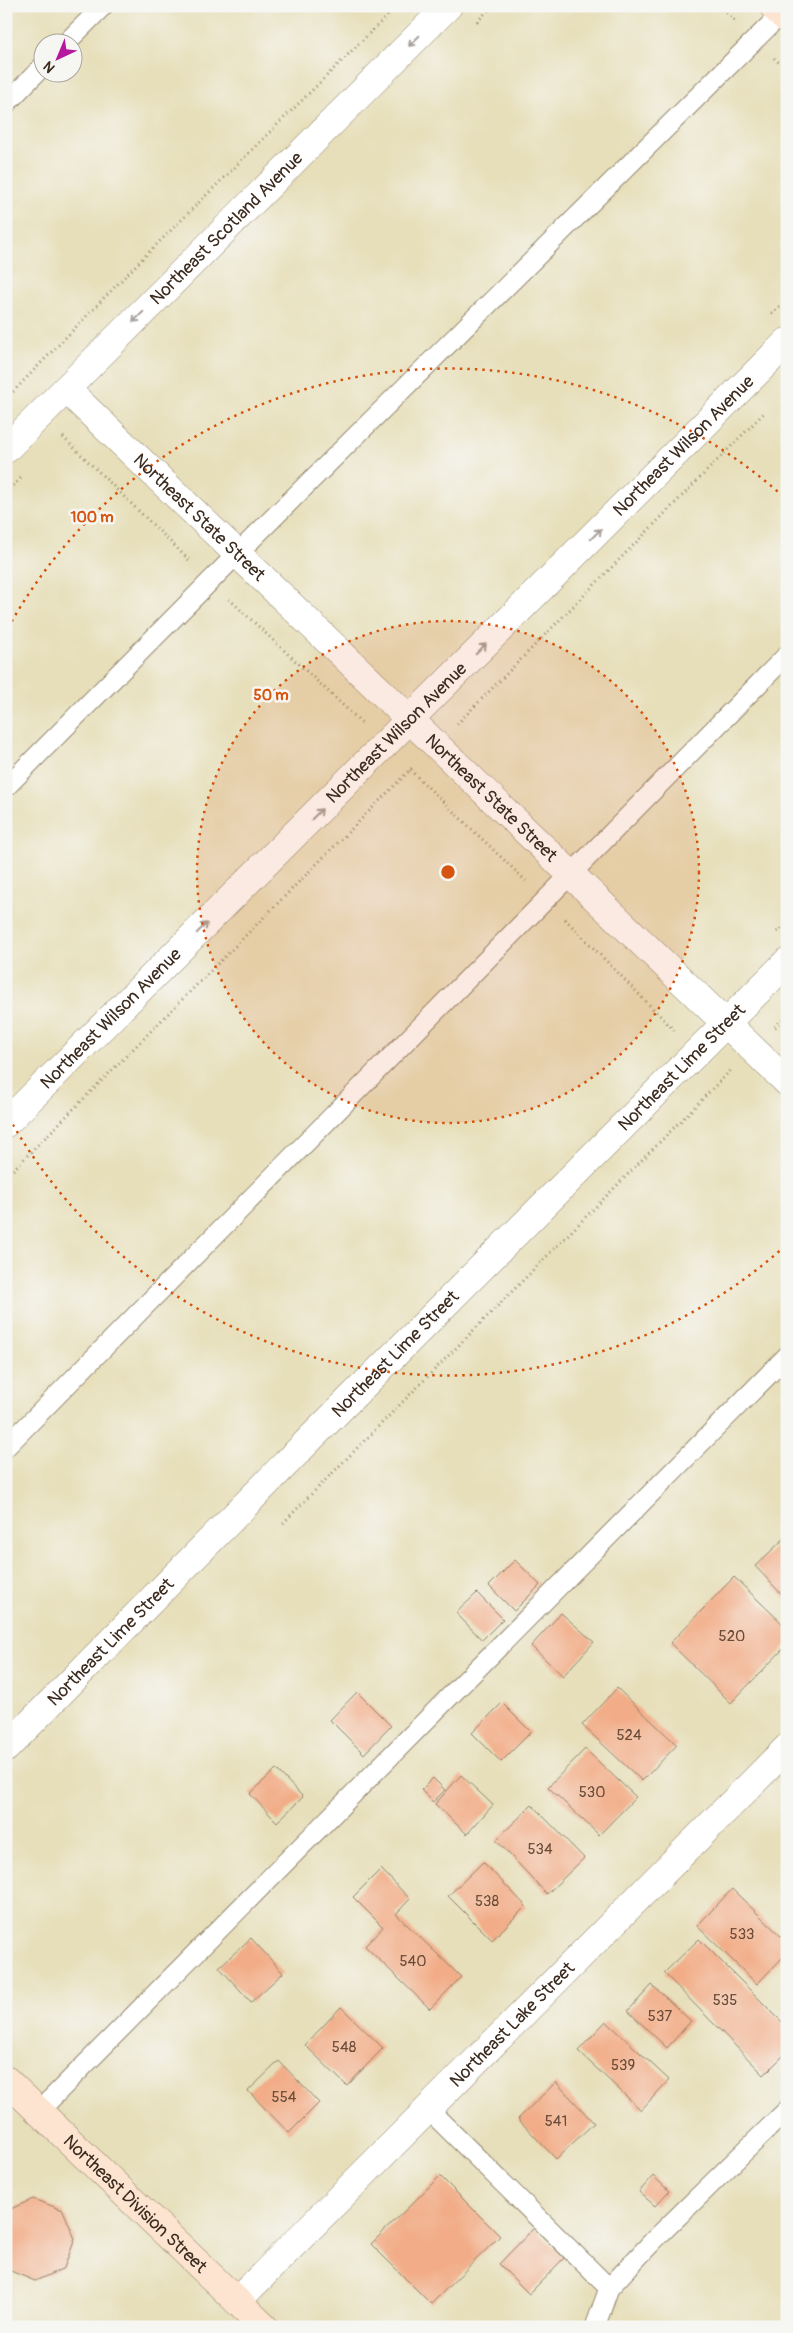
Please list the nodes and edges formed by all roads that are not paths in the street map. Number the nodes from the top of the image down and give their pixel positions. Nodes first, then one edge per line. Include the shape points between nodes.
1 (103, 6) edge
2 (448, 6) edge
3 (782, 12) edge
4 (77, 32) edge
5 (32, 77) edge
6 (6, 104) edge
7 (787, 342) edge
8 (66, 389) junction
9 (6, 448) edge
10 (237, 554) junction
11 (787, 655) edge
12 (410, 721) junction
13 (6, 788) edge
14 (570, 874) junction
15 (787, 962) edge
16 (726, 1024) junction
17 (787, 1082) edge
18 (6, 1123) edge
19 (787, 1356) edge
20 (6, 1447) edge
21 (6, 1748) edge
22 (787, 1748) edge
23 (6, 2080) edge
24 (428, 2109) junction
25 (787, 2110) edge
26 (38, 2111) junction
27 (609, 2288) junction
28 (237, 2300) junction
29 (264, 2327) edge
30 (595, 2327) edge

1 - 4 lane
2 -> 8 street, Northeast Scotland Avenue
3 - 10 lane
5 - 6 lane
12 -> 7 street, Northeast Wilson Avenue
8 - 9 street, Northeast Scotland Avenue
8 - 10 street, Northeast State Street
10 - 12 street, Northeast State Street
10 - 13 lane
11 - 14 lane
12 - 14 street, Northeast State Street
18 -> 12 street, Northeast Wilson Avenue
14 - 16 street, Northeast State Street
14 - 20 lane
15 - 16 street, Northeast Lime Street
16 - 17 street, Northeast State Street
16 - 21 street, Northeast Lime Street
19 - 26 lane
22 - 24 street, Northeast Lake Street
23 - 26 street, Northeast Division Street
24 - 27 lane
24 - 28 street, Northeast Lake Street
25 - 27 lane
26 - 28 street, Northeast Division Street
27 - 30 lane
28 - 29 street, Northeast Division Street

